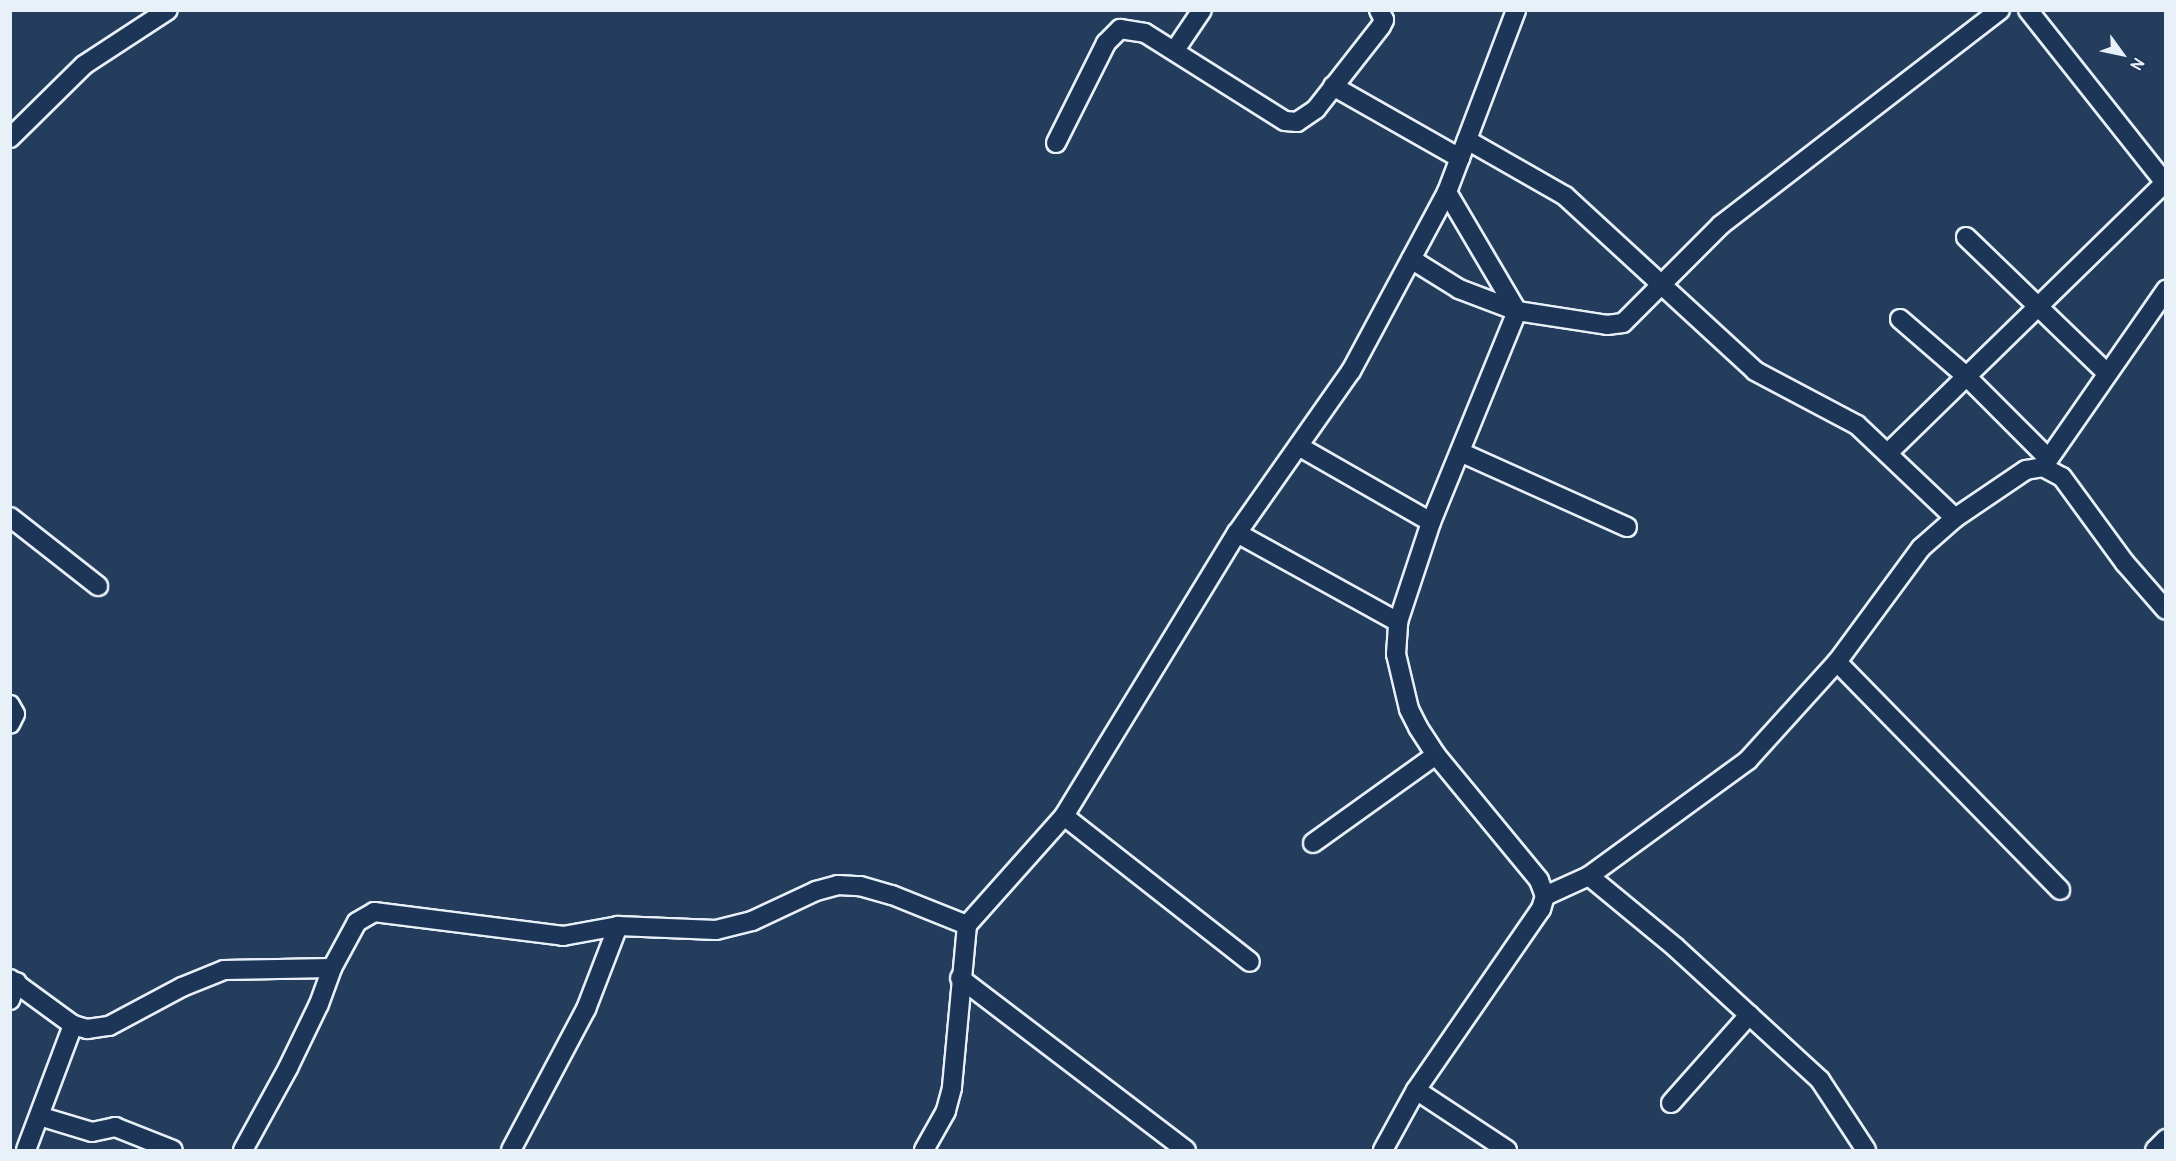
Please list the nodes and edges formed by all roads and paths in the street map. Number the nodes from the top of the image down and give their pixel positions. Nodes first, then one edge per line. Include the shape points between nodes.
1 (168, 10) edge
2 (1202, 10) edge
3 (1379, 10) edge
4 (1516, 10) edge
5 (2000, 10) edge
6 (2028, 10) edge
7 (1175, 50) junction
8 (1333, 86) junction
9 (10, 138) edge
10 (1467, 140) junction
11 (1056, 143) dead end
12 (1460, 158) junction
13 (2165, 184) edge
14 (1447, 192) junction
15 (1966, 237) dead end
16 (1411, 259) junction
17 (1660, 286) junction
18 (2166, 290) edge
19 (2036, 306) junction
20 (1517, 311) junction
21 (1900, 319) dead end
22 (2106, 372) junction
23 (1966, 376) junction
24 (1300, 447) junction
25 (1460, 452) junction
26 (1888, 453) junction
27 (2045, 462) junction
28 (10, 517) edge
29 (1955, 518) junction
30 (1431, 522) junction
31 (1627, 527) dead end
32 (1237, 533) junction
33 (98, 586) dead end
34 (2166, 610) edge
35 (1398, 622) junction
36 (1837, 663) junction
37 (10, 705) edge
38 (10, 724) edge
39 (1436, 755) junction
40 (1064, 816) junction
41 (1313, 843) dead end
42 (1588, 876) junction
43 (2060, 890) dead end
44 (1545, 896) junction
45 (968, 925) junction
46 (618, 926) junction
47 (1250, 962) dead end
48 (332, 968) junction
49 (960, 978) junction
50 (14, 980) edge
51 (10, 1000) edge
52 (1749, 1015) junction
53 (72, 1025) junction
54 (1416, 1090) junction
55 (1671, 1103) dead end
56 (39, 1116) junction
57 (2166, 1139) edge
58 (516, 1149) edge
59 (26, 1150) edge
60 (173, 1150) edge
61 (243, 1150) edge
62 (924, 1150) edge
63 (1186, 1150) edge
64 (1383, 1150) edge
65 (1507, 1150) edge
66 (1866, 1150) edge
67 (2155, 1150) edge

1 - 9 street via 84,65
2 - 7 street
3 - 8 street via 1384,20 1381,26
4 - 10 street
5 - 17 street via 1721,225
6 - 13 street
7 - 8 street via 1285,121 1297,122 1310,116
7 - 11 street via 1146,33 1120,29 1106,43
8 - 12 street
10 - 12 street
10 - 17 street via 1565,196
12 - 14 street
13 - 19 street
14 - 16 street
14 - 20 street
15 - 19 street
16 - 20 street via 1459,289
16 - 24 street via 1351,370
17 - 20 street via 1631,316 1615,324
17 - 26 street via 1755,371 1857,425
18 - 22 street
19 - 22 street
19 - 23 street
20 - 25 street
21 - 23 street
22 - 27 street
23 - 26 street
23 - 27 street
24 - 30 street
24 - 32 street
25 - 30 street
25 - 31 street
26 - 29 street
27 - 29 street via 2026,470
27 - 34 street via 2062,477 2125,563
28 - 33 street
29 - 36 street via 1921,548
30 - 35 street
32 - 35 street
32 - 40 street
35 - 39 street via 1399,677 1409,709
36 - 42 street via 1748,760
36 - 43 street
37 - 38 street via 15,714
39 - 41 street
39 - 44 street via 1539,880
40 - 45 street
40 - 47 street
42 - 44 street
42 - 52 street
44 - 54 street via 1541,909
45 - 46 street via 892,895 838,885 752,921 716,930
45 - 49 street
46 - 48 street via 563,936 374,912 357,922
46 - 58 street via 586,1009
48 - 53 street via 224,970 182,987 109,1026 87,1029
48 - 61 street via 309,1026
49 - 62 street via 952,1088 946,1111
49 - 63 street
50 - 51 street
50 - 53 street
52 - 55 street
52 - 66 street via 1830,1092
53 - 56 street
54 - 64 street
54 - 65 street
56 - 59 street
56 - 60 street via 92,1132 115,1127
57 - 67 street

